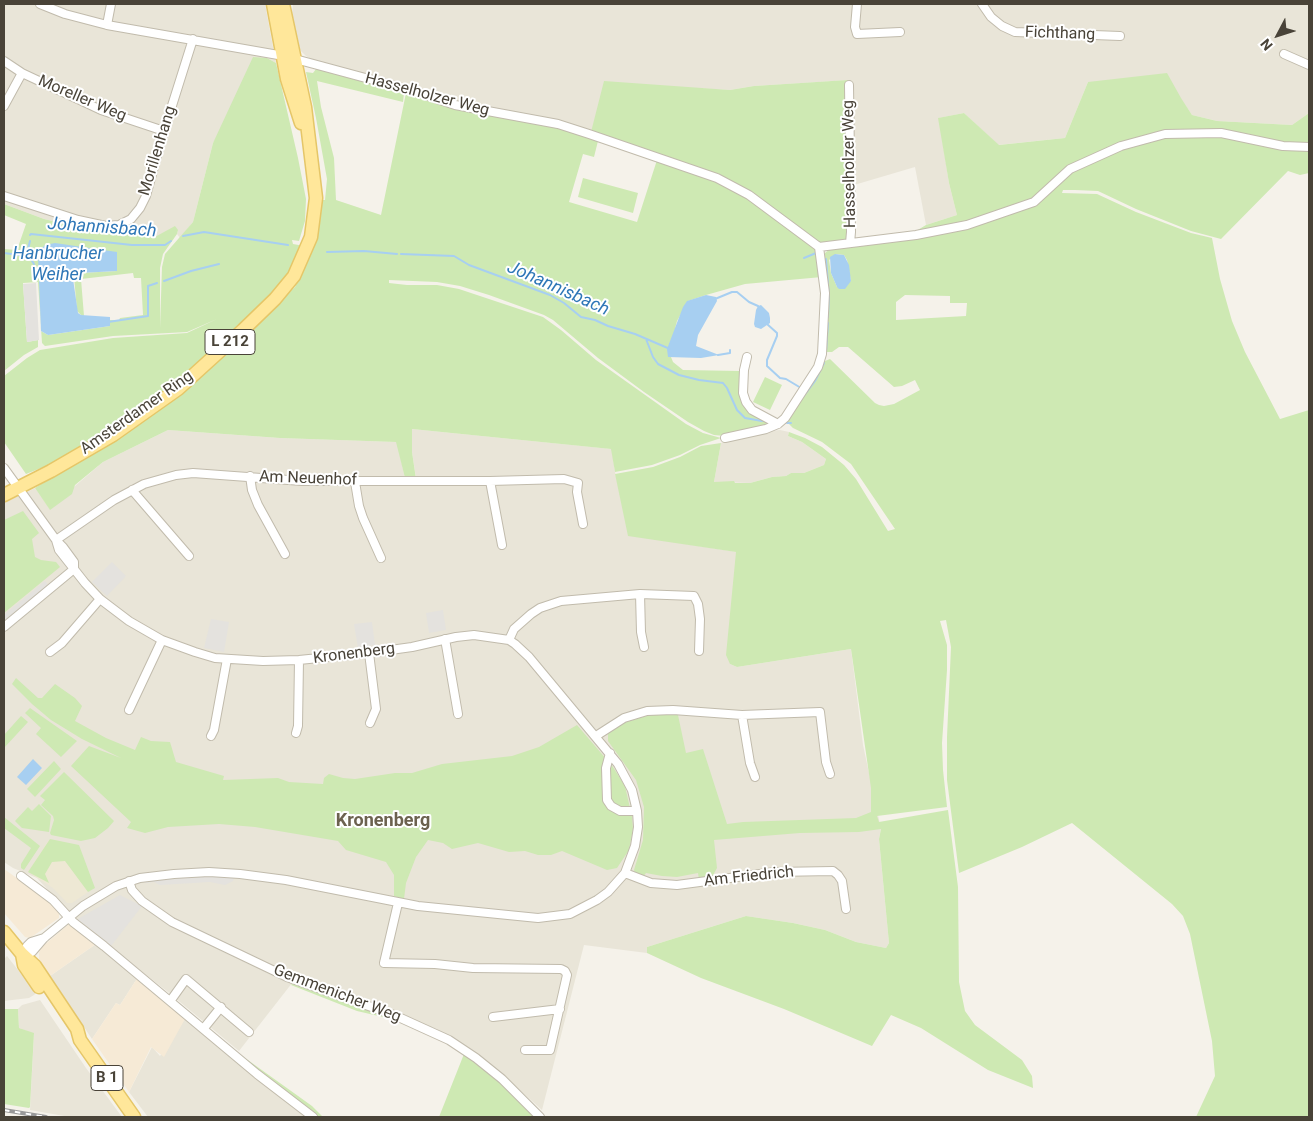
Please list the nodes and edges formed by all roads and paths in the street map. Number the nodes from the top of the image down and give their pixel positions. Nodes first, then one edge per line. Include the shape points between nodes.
1 (40, 4) edge
2 (111, 4) edge
3 (273, 4) edge
4 (283, 4) edge
5 (857, 4) edge
6 (982, 4) edge
7 (107, 25) junction
8 (900, 32) dead end
9 (1120, 36) dead end
10 (193, 39) junction
11 (1284, 54) dead end
12 (289, 57) junction
13 (4, 61) edge
14 (1309, 65) edge
15 (22, 73) junction
16 (849, 84) dead end
17 (4, 106) edge
18 (164, 131) junction
19 (1309, 147) edge
20 (4, 196) edge
21 (850, 242) junction
22 (819, 247) junction
23 (747, 357) dead end
24 (778, 424) junction
25 (725, 438) dead end
26 (4, 468) edge
27 (250, 476) junction
28 (490, 480) junction
29 (355, 482) junction
30 (18, 488) junction
31 (132, 490) junction
32 (4, 496) edge
33 (583, 524) dead end
34 (56, 540) junction
35 (502, 544) dead end
36 (285, 554) dead end
37 (189, 556) dead end
38 (381, 558) dead end
39 (74, 569) junction
40 (640, 594) junction
41 (100, 599) junction
42 (4, 627) edge
43 (445, 639) junction
44 (162, 640) junction
45 (508, 640) junction
46 (644, 647) dead end
47 (699, 651) dead end
48 (50, 652) dead end
49 (369, 654) junction
50 (227, 659) junction
51 (299, 660) junction
52 (129, 710) dead end
53 (458, 714) dead end
54 (742, 715) junction
55 (370, 723) dead end
56 (296, 734) dead end
57 (211, 736) dead end
58 (596, 736) junction
59 (610, 753) junction
60 (830, 774) dead end
61 (755, 777) dead end
62 (637, 811) junction
63 (625, 873) junction
64 (21, 876) dead end
65 (129, 881) junction
66 (398, 903) junction
67 (846, 909) dead end
68 (68, 918) junction
69 (4, 932) edge
70 (22, 954) junction
71 (171, 1000) junction
72 (221, 1007) junction
73 (560, 1009) junction
74 (493, 1017) dead end
75 (204, 1028) junction
76 (250, 1032) dead end
77 (525, 1050) dead end
78 (134, 1117) edge
79 (313, 1117) edge
80 (540, 1117) edge

1 - 7 street, Hasselholzer Weg
2 - 7 street
3 - 12 main road, Amsterdamer Ring / L 212
4 - 12 main road, Amsterdamer Ring / L 212
5 - 8 street via 857,34
6 - 9 street, Fichthang via 991,17 1015,32
7 - 10 street, Hasselholzer Weg
10 - 12 street, Hasselholzer Weg
10 - 18 street, Morillenhang
11 - 14 street
12 - 22 street, Hasselholzer Weg via 455,105 558,124 700,171 749,195
12 - 30 main road, Amsterdamer Ring / L 212 via 305,107 316,198 310,237 294,276 275,299 178,389 113,435
13 - 15 street, Moreller Weg
15 - 17 street
15 - 18 street, Moreller Weg via 101,110
16 - 21 street, Hasselholzer Weg
18 - 20 street, Morillenhang via 146,196 131,219 119,225 106,226 78,220
19 - 21 street, Hasselholzer Weg via 1283,146 1221,133 1165,134 1121,146 1078,165 1034,202 967,225 916,235
21 - 22 street, Hasselholzer Weg
22 - 24 street via 826,293 822,354 812,378
23 - 24 street via 743,393 746,402 758,415
24 - 25 street via 766,430
26 - 30 street, Kronenberg
27 - 29 street, Am Neuenhof
27 - 31 street, Am Neuenhof via 176,475
27 - 36 street via 258,505
28 - 29 street, Am Neuenhof
28 - 33 street, Am Neuenhof via 564,478 578,482
28 - 35 street
29 - 38 street via 363,518
30 - 32 main road, Amsterdamer Ring / L 212
30 - 34 street, Kronenberg
31 - 34 street, Am Neuenhof
31 - 37 street
34 - 39 street, Kronenberg via 59,550
39 - 41 street, Kronenberg
39 - 42 street
40 - 45 street via 573,598 540,608 514,629
40 - 46 street
40 - 47 street via 694,596 700,619
41 - 44 street, Kronenberg via 133,624
41 - 48 street
43 - 45 street, Kronenberg via 474,635
43 - 49 street, Kronenberg
43 - 53 street
44 - 50 street, Kronenberg
44 - 52 street
45 - 58 street via 529,657
49 - 51 street, Kronenberg
49 - 55 street via 376,709
50 - 51 street, Kronenberg
50 - 57 street
51 - 56 street
54 - 58 street via 647,711 624,718
54 - 60 street via 820,712
54 - 61 street
58 - 59 street
59 - 62 street via 626,776
59 - 62 street via 606,768 607,800 620,810
62 - 63 street via 635,846
63 - 66 street via 597,900 578,911 560,916 538,918
63 - 67 street, Am Friedrich via 647,882 671,885 775,872 833,871 842,882
64 - 68 street via 53,900
65 - 66 street via 174,874 240,874
65 - 68 street via 98,896
65 - 80 street, Gemmenicher Weg via 132,890 142,900 172,922 287,977 394,1015 449,1040 502,1079
66 - 73 street via 384,963 561,968 567,976
68 - 70 street via 44,938 29,944
68 - 71 street
69 - 70 main road, B 1
70 - 78 main road, B 1 via 35,966 79,1038
71 - 72 street via 186,979
71 - 75 street
72 - 75 street
72 - 76 street
73 - 74 street
73 - 77 street via 550,1050
75 - 79 street

